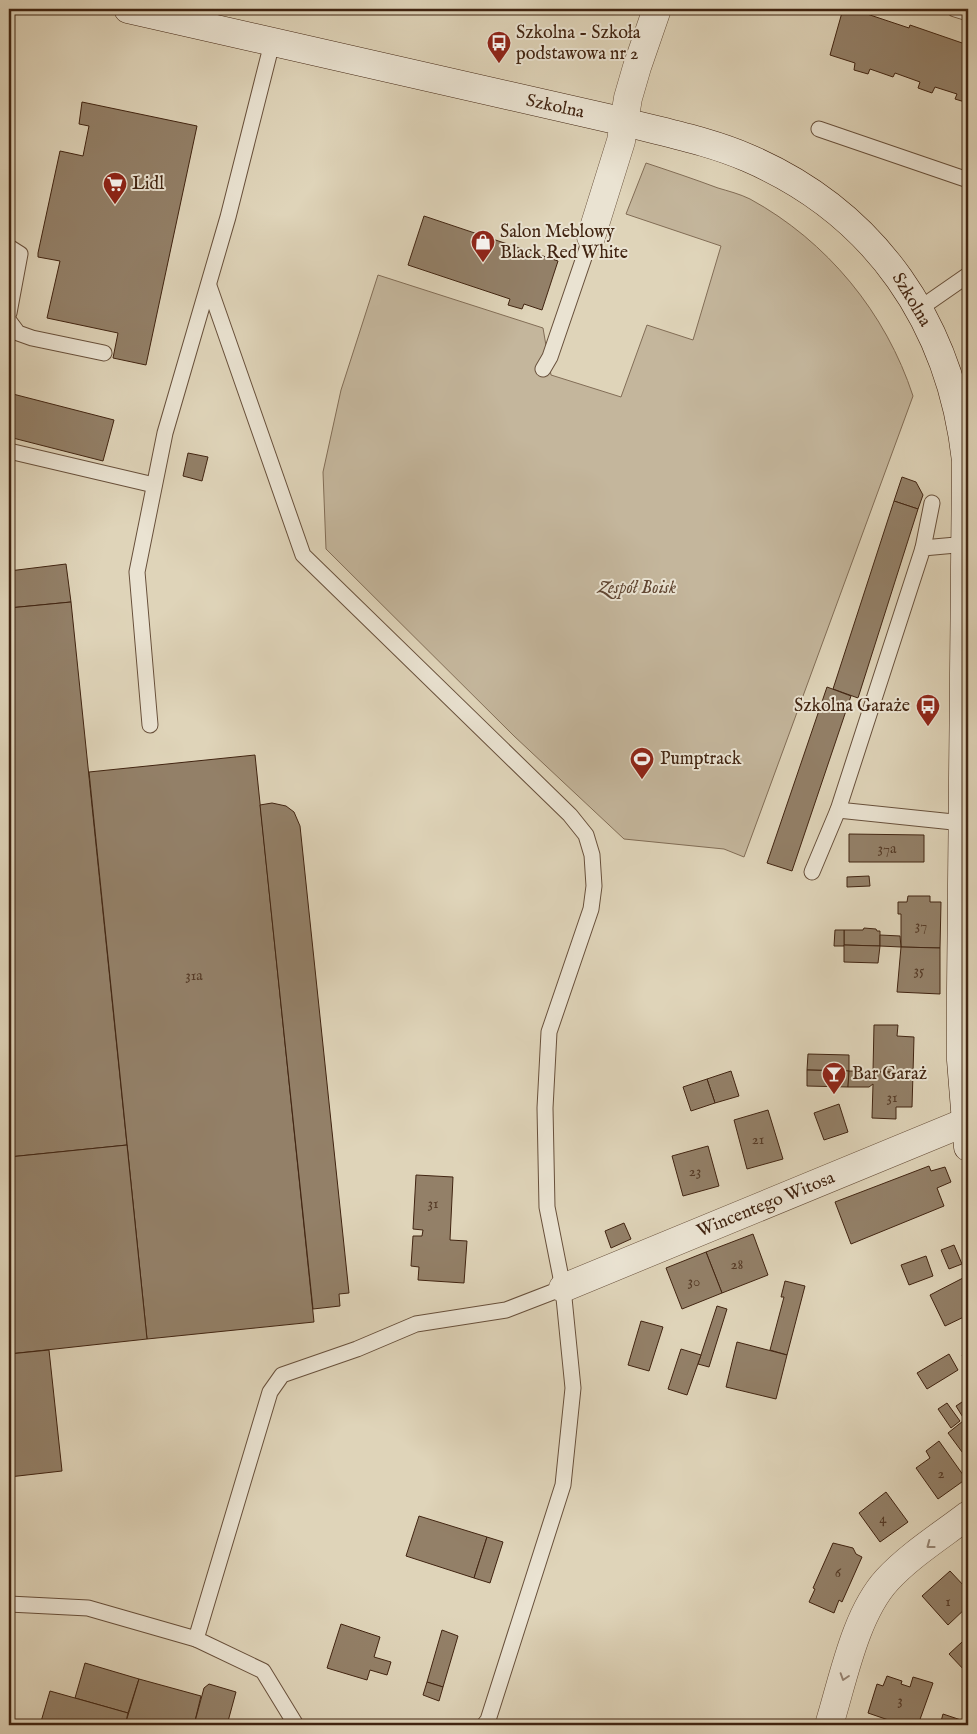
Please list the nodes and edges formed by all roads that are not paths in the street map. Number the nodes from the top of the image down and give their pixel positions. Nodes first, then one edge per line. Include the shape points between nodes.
1 (128, 9) edge
2 (658, 9) edge
3 (955, 9) edge
4 (968, 13) edge
5 (272, 43) junction
6 (625, 122) junction
7 (818, 129) dead end
8 (968, 180) edge
9 (591, 237) joint
10 (9, 247) edge
11 (968, 275) edge
12 (209, 286) junction
13 (919, 309) junction
14 (9, 313) edge
15 (9, 321) edge
16 (104, 353) dead end
17 (543, 369) dead end
18 (966, 436) edge
19 (9, 451) edge
20 (154, 485) junction
21 (932, 503) dead end
22 (967, 544) junction
23 (923, 548) junction
24 (150, 725) dead end
25 (838, 810) junction
26 (963, 823) junction
27 (965, 851) edge
28 (812, 872) dead end
29 (967, 1130) edge
30 (563, 1288) junction
31 (968, 1515) edge
32 (9, 1604) edge
33 (196, 1639) junction
34 (296, 1725) edge
35 (484, 1725) edge
36 (829, 1725) edge

1 - 5 street, Szkolna
2 - 6 street via 637,67
3 - 4 lane
5 - 6 street, Szkolna
5 - 12 lane
6 - 9 street
6 - 13 street, Szkolna via 739,154 790,179 856,227 892,268
7 - 8 lane
9 - 17 lane
10 - 14 lane via 20,254
11 - 13 lane
12 - 20 lane via 165,434
12 - 30 lane via 302,555 570,815 586,835 592,855 594,886 591,909 548,1042 545,1108 547,1206
13 - 18 street, Szkolna via 947,367
15 - 16 lane via 18,333
18 - 22 street, Szkolna
19 - 20 lane
20 - 24 lane via 137,572
21 - 23 lane
22 - 23 lane
22 - 26 street, Szkolna
23 - 25 lane
25 - 26 lane
25 - 28 lane
26 - 27 street, Szkolna
27 - 29 street, Szkolna via 961,1052
29 - 30 street, Wincentego Witosa
30 - 33 lane via 506,1310 416,1324 282,1376 270,1392
30 - 35 lane via 573,1388 563,1485
31 -> 36 street via 904,1564 874,1596 860,1626
32 - 33 lane via 88,1608
33 - 34 lane via 263,1671

